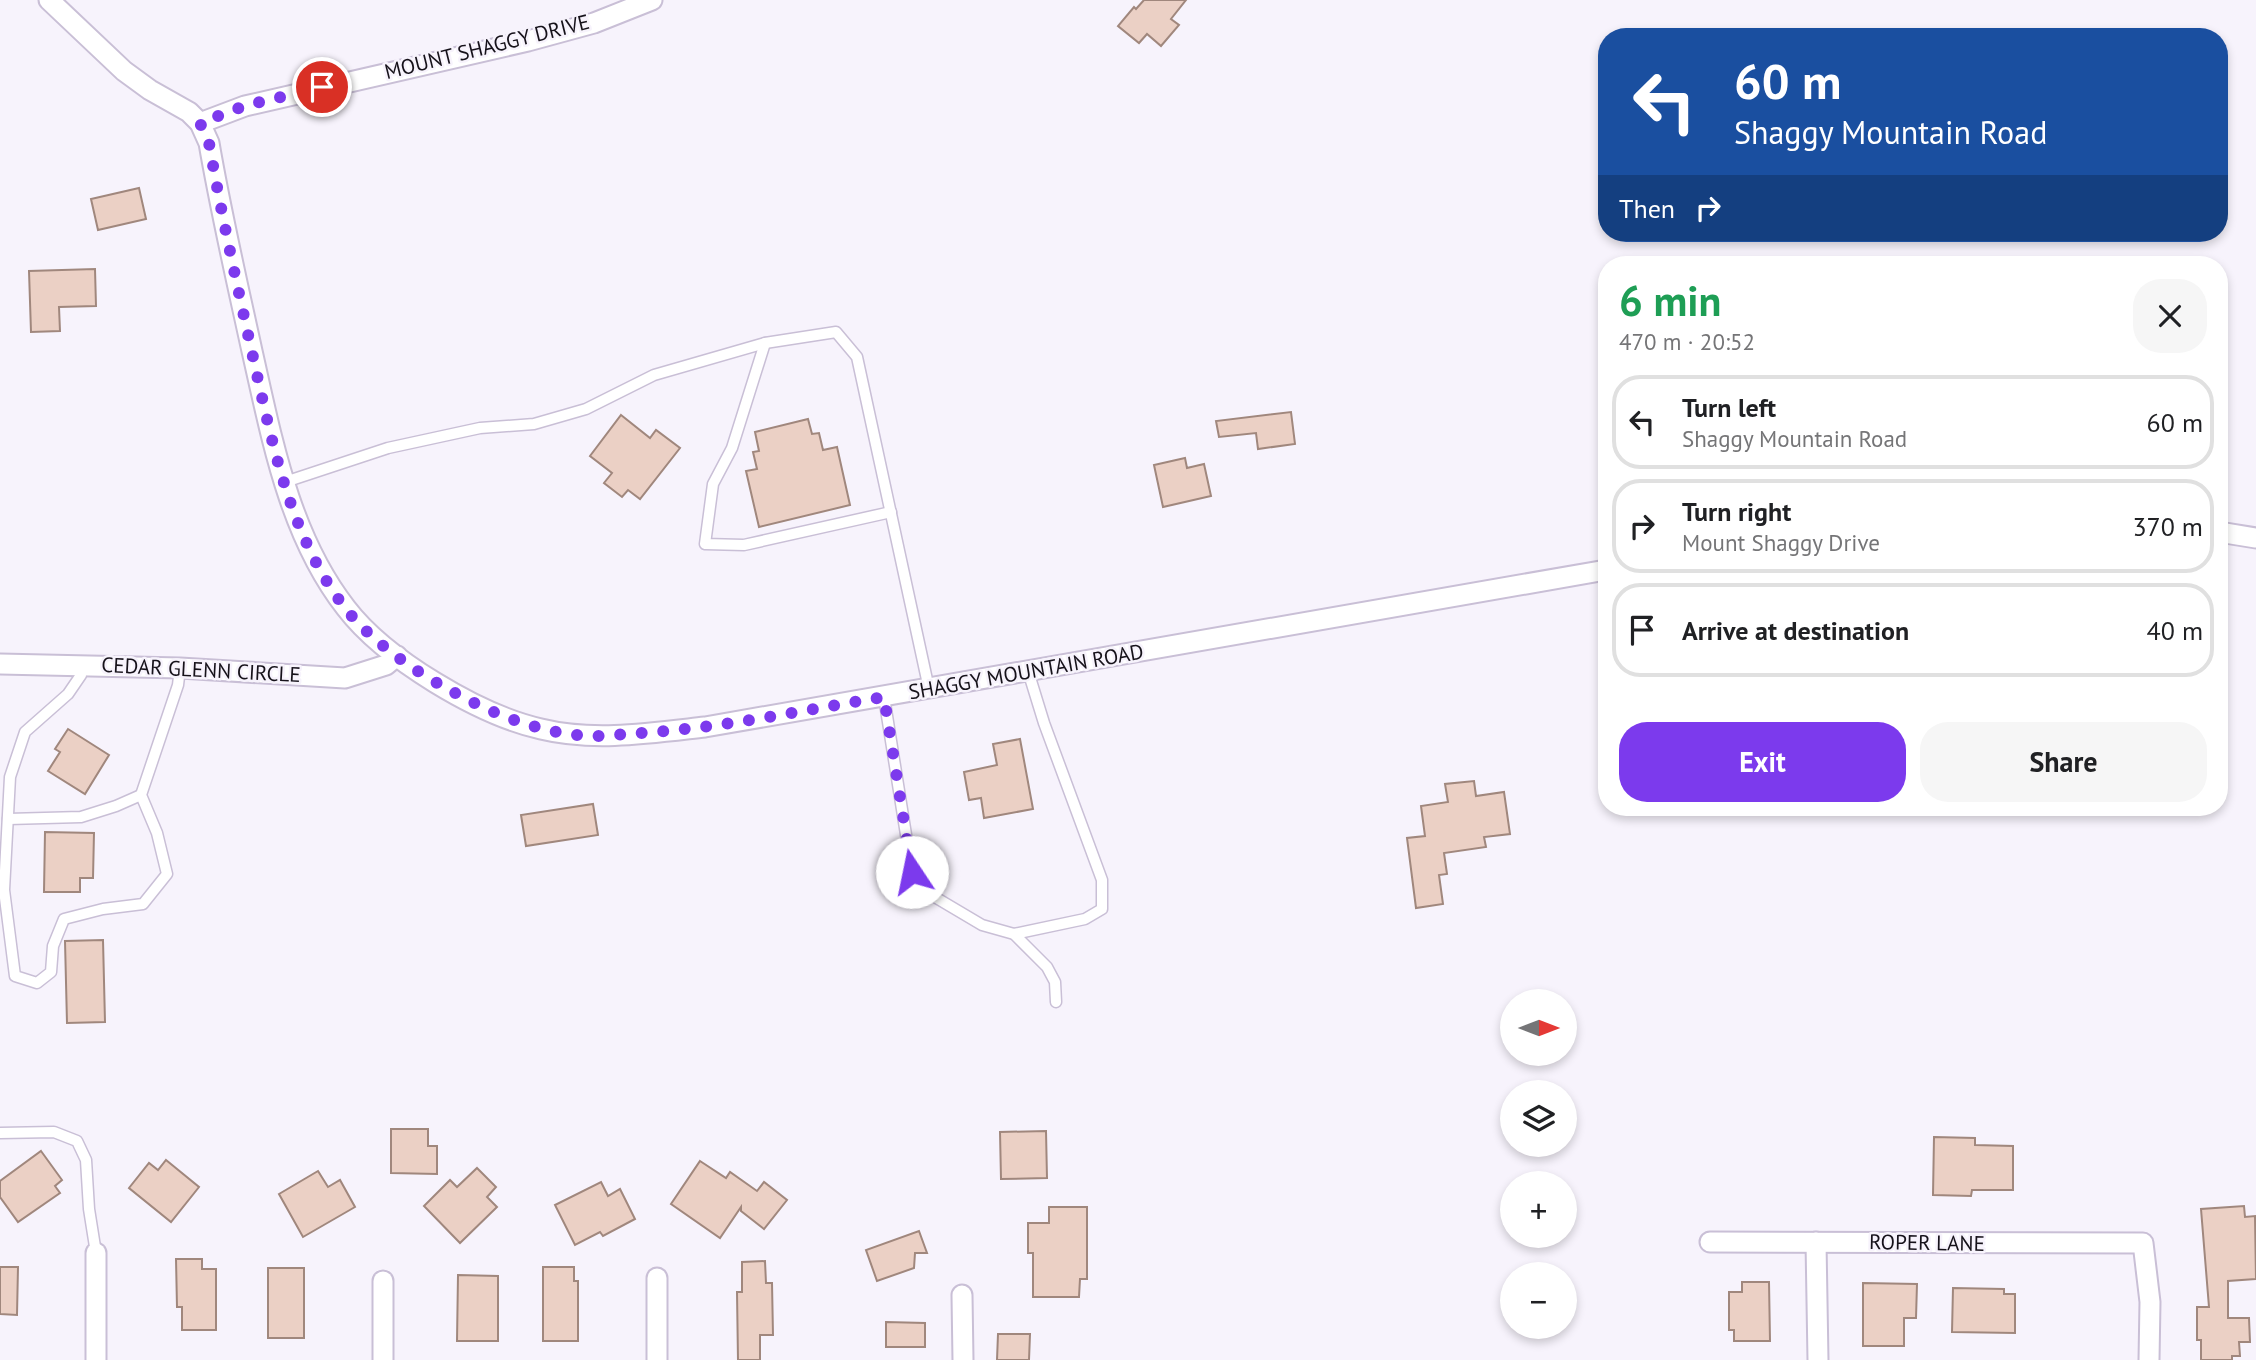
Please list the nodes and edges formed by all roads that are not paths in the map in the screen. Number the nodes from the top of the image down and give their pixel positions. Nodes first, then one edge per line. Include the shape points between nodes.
1 (49, 0) edge
2 (652, 0) edge
3 (200, 123) junction
4 (765, 343) junction
5 (285, 482) junction
6 (891, 512) junction
7 (2228, 533) edge
8 (2256, 538) edge
9 (1598, 571) edge
10 (397, 656) junction
11 (0, 663) edge
12 (81, 664) junction
13 (180, 668) junction
14 (1028, 671) junction
15 (929, 689) junction
16 (884, 697) junction
17 (141, 796) junction
18 (8, 819) junction
19 (1014, 934) junction
20 (1056, 1002) dead end
21 (0, 1133) edge
22 (1710, 1242) dead end
23 (1816, 1242) junction
24 (96, 1252) joint
25 (657, 1278) dead end
26 (383, 1281) dead end
27 (962, 1295) dead end
28 (96, 1360) edge
29 (383, 1360) edge
30 (657, 1360) edge
31 (963, 1360) edge
32 (1818, 1360) edge
33 (2149, 1360) edge

1 - 3 street via 124,71
2 - 3 street, MOUNT SHAGGY DRIVE via 594,23 244,106
3 - 5 street, SHAGGY MOUNTAIN ROAD via 209,143 238,289
4 - 5 lane via 654,375 586,409 534,424 480,428 388,448
4 - 6 lane via 836,332 857,357
4 - 6 lane via 732,448 713,484 705,544 744,545
5 - 10 street, SHAGGY MOUNTAIN ROAD via 298,522 346,609
6 - 15 lane
7 - 8 street
9 - 14 street, SHAGGY MOUNTAIN ROAD
10 - 13 street, CEDAR GLENN CIRCLE via 386,665 345,678
10 - 16 street, SHAGGY MOUNTAIN ROAD via 486,709 541,729 592,736 705,727
11 - 12 street, CEDAR GLENN CIRCLE
12 - 13 street, CEDAR GLENN CIRCLE
12 - 18 lane via 81,675 68,694 25,732 10,777
13 - 17 lane
14 - 15 street, SHAGGY MOUNTAIN ROAD
14 - 19 lane via 1102,880 1102,909 1084,919
15 - 16 street, SHAGGY MOUNTAIN ROAD
16 - 19 lane via 912,872 928,893 982,925
17 - 18 lane via 81,817
17 - 18 lane via 167,874 143,904 64,919 53,946 51,972 37,983 15,976 4,890
19 - 20 lane via 1047,967 1055,982
21 - 24 lane via 54,1132 76,1141 86,1160
22 - 23 street, ROPER LANE
23 - 32 street
23 - 33 street, ROPER LANE via 2143,1243 2150,1302
24 - 28 street
25 - 30 street
26 - 29 street
27 - 31 street

